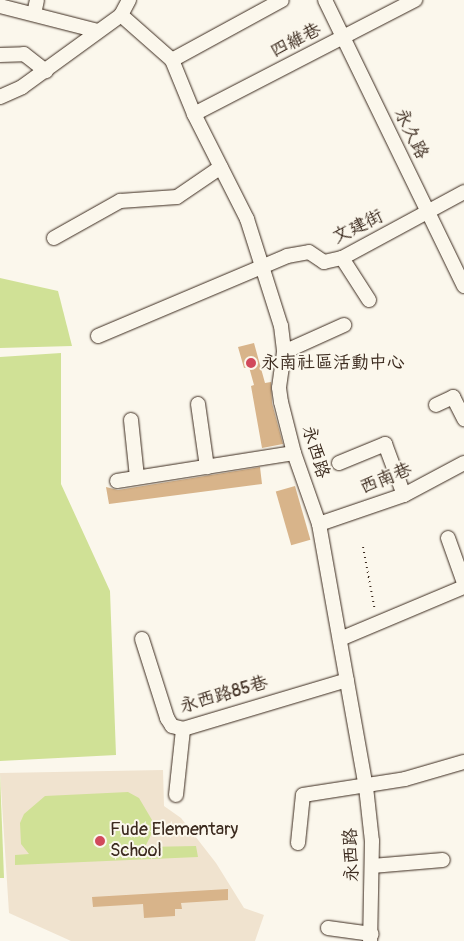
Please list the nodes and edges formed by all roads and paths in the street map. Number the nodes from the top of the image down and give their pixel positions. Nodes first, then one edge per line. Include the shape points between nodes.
1 (129, 0) edge
2 (282, 0) edge
3 (325, 0) edge
4 (415, 0) edge
5 (0, 6) edge
6 (36, 7) edge
7 (121, 16) junction
8 (98, 30) junction
9 (343, 38) junction
10 (0, 55) edge
11 (172, 60) junction
12 (46, 71) junction
13 (0, 97) edge
14 (194, 114) junction
15 (221, 166) junction
16 (464, 192) edge
17 (429, 212) junction
18 (54, 238) dead end
19 (342, 258) junction
20 (265, 267) junction
21 (464, 286) edge
22 (369, 300) dead end
23 (344, 325) dead end
24 (98, 336) dead end
25 (284, 352) junction
26 (198, 404) dead end
27 (436, 405) dead end
28 (464, 419) edge
29 (131, 420) dead end
30 (294, 453) junction
31 (339, 462) dead end
32 (207, 467) junction
33 (463, 468) edge
34 (137, 477) junction
35 (116, 481) dead end
36 (404, 495) junction
37 (319, 524) junction
38 (448, 538) dead end
39 (363, 547) dead end
40 (464, 585) edge
41 (377, 624) junction
42 (142, 639) dead end
43 (340, 640) junction
44 (347, 680) junction
45 (183, 729) junction
46 (464, 762) edge
47 (366, 787) junction
48 (176, 795) dead end
49 (298, 843) dead end
50 (443, 860) dead end
51 (372, 866) junction
52 (328, 928) dead end
53 (371, 937) edge

1 - 7 street
2 - 11 street
3 - 9 street, 永久路
4 - 9 street, 四維巷
5 - 6 street
6 - 8 street
7 - 8 street
7 - 11 street, 永西路
8 - 12 street
9 - 14 street, 四維巷
9 - 17 street, 永久路
10 - 12 street via 24,54
11 - 14 street, 永西路
12 - 13 street
14 - 15 street, 永西路
15 - 18 street via 177,197 120,201
15 - 20 street, 永西路
16 - 17 street, 文建街
17 - 19 street, 文建街
17 - 21 street, 永久路
19 - 20 street, 文建街 via 324,262 309,252 287,256
19 - 22 street
20 - 24 street
20 - 25 street, 永西路 via 281,326
23 - 25 street
25 - 30 street, 永西路 via 279,388
26 - 32 street
27 - 28 street via 453,397
29 - 34 street
30 - 32 street
30 - 37 street, 永西路
31 - 36 street via 386,444
32 - 34 street
33 - 36 street, 西南巷
34 - 35 street
36 - 37 street, 西南巷
37 - 43 street, 永西路
38 - 40 street
39 - 41 path
40 - 41 street
41 - 43 street
42 - 45 street, 永西路85巷 via 167,718 172,726
43 - 44 street, 永西路
44 - 45 street, 永西路85巷
44 - 47 street, 永西路
45 - 48 street
46 - 47 street
47 - 49 street via 303,795
47 - 51 street, 永西路
50 - 51 street
51 - 53 street, 永西路
52 - 53 street

